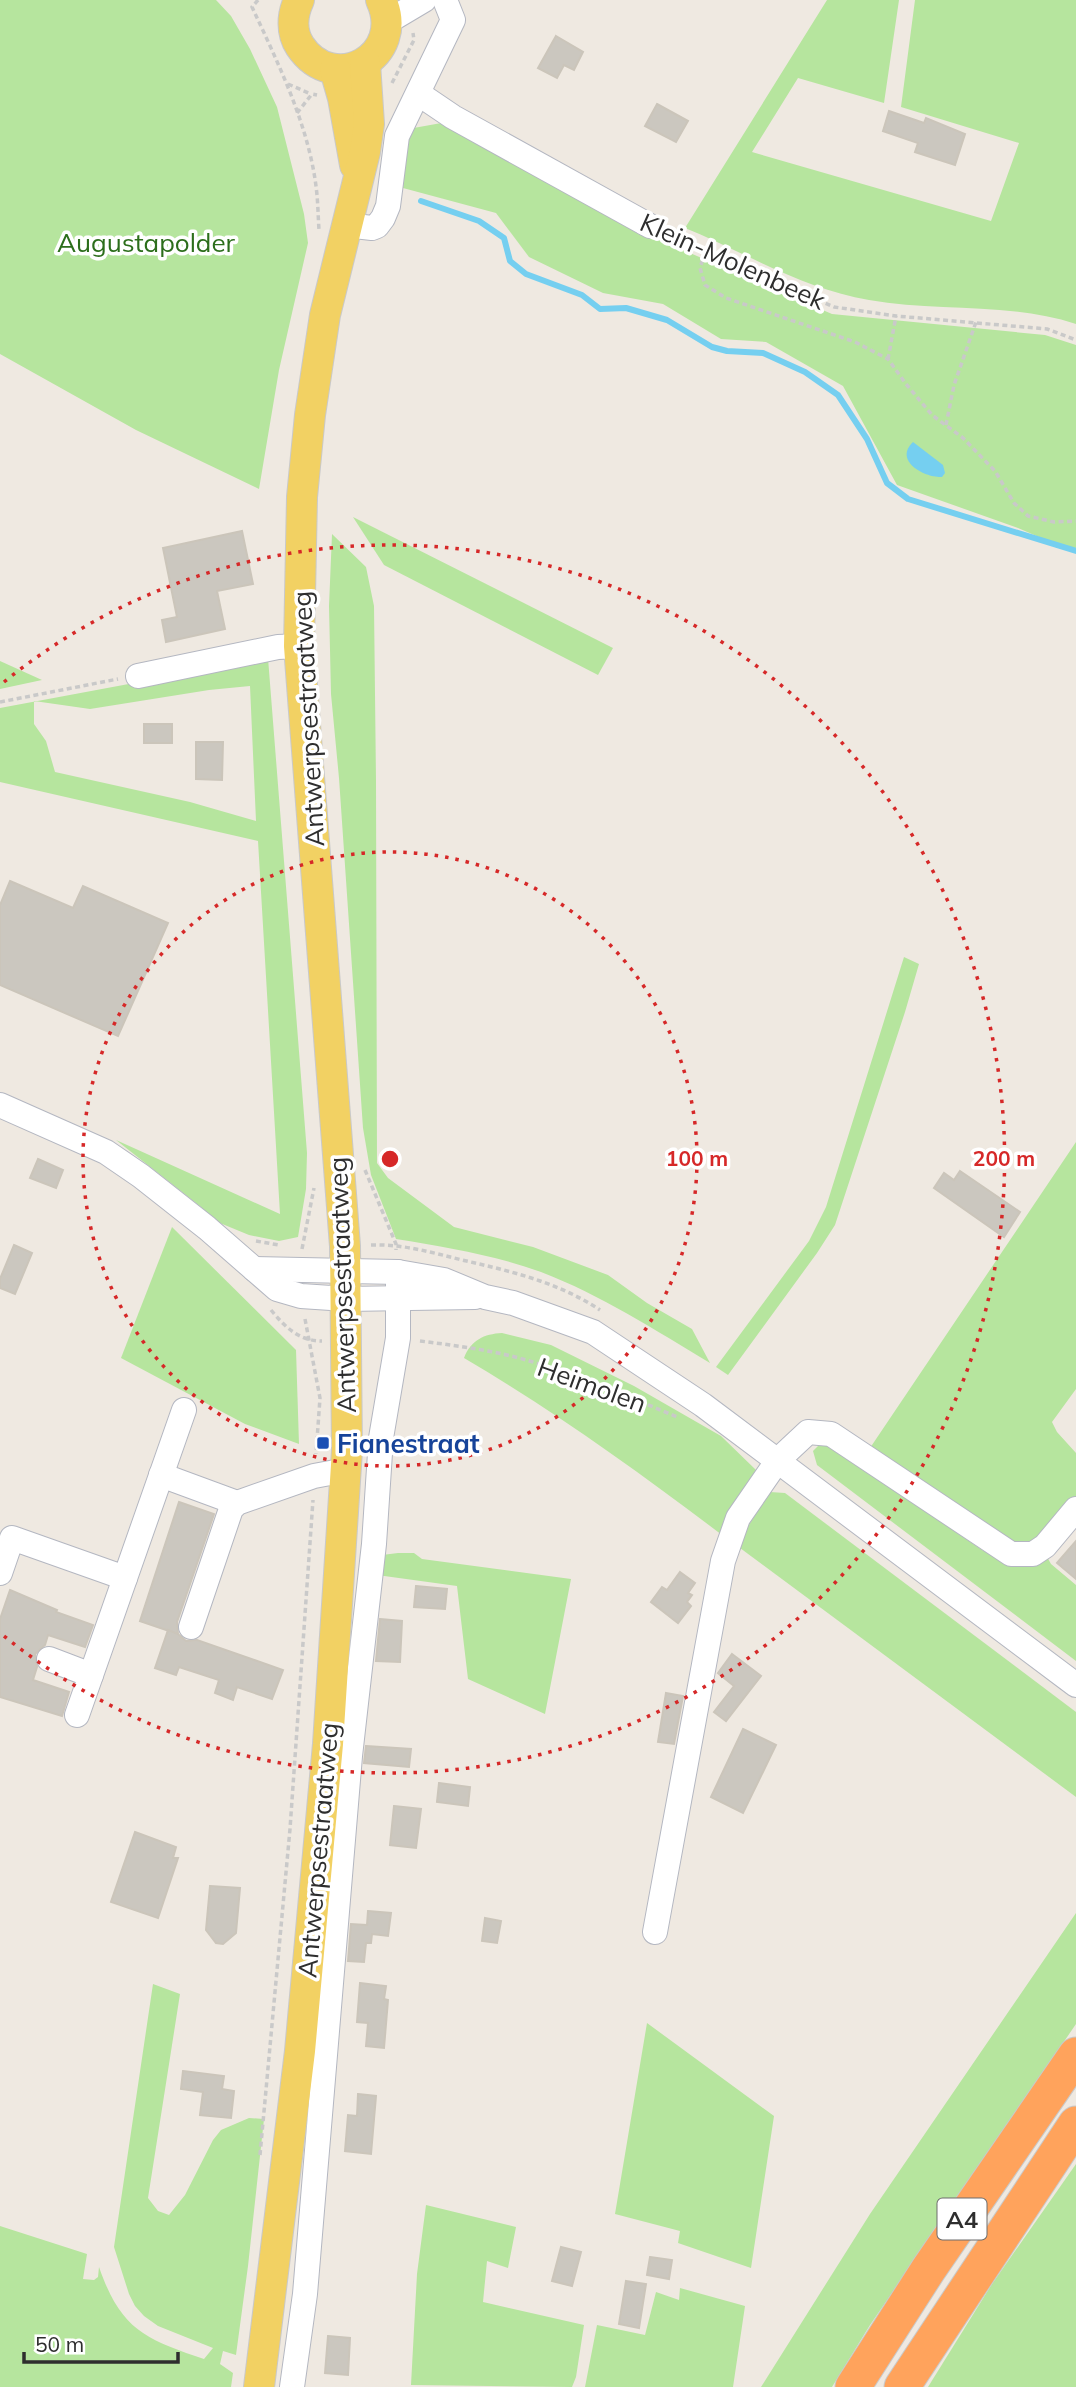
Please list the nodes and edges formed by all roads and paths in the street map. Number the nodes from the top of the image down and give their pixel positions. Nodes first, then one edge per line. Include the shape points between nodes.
1 (245, 0) edge
2 (258, 0) edge
3 (424, 0) edge
4 (445, 0) edge
5 (293, 3) edge
6 (251, 7) junction
7 (384, 11) edge
8 (365, 63) junction
9 (335, 70) junction
10 (392, 81) dead end
11 (288, 84) junction
12 (389, 93) dead end
13 (312, 94) dead end
14 (419, 94) junction
15 (358, 179) junction
16 (316, 184) dead end
17 (346, 225) junction
18 (650, 226) joint
19 (705, 252) junction
20 (896, 316) junction
21 (976, 322) junction
22 (1076, 340) edge
23 (888, 359) junction
24 (946, 425) junction
25 (1076, 521) edge
26 (299, 646) junction
27 (138, 676) joint
28 (0, 702) edge
29 (0, 1105) edge
30 (361, 1160) dead end
31 (396, 1244) dead end
32 (254, 1269) junction
33 (346, 1270) junction
34 (398, 1272) junction
35 (485, 1297) junction
36 (346, 1299) junction
37 (399, 1299) junction
38 (398, 1338) junction
39 (308, 1341) dead end
40 (184, 1410) dead end
41 (678, 1417) dead end
42 (778, 1460) junction
43 (346, 1470) junction
44 (161, 1475) junction
45 (314, 1476) junction
46 (237, 1503) junction
47 (1076, 1508) edge
48 (0, 1571) edge
49 (125, 1578) junction
50 (191, 1627) dead end
51 (49, 1659) dead end
52 (91, 1675) junction
53 (1076, 1685) edge
54 (77, 1715) dead end
55 (655, 1932) dead end
56 (1076, 2055) edge
57 (1076, 2124) edge
58 (260, 2155) dead end
59 (259, 2387) edge
60 (292, 2387) edge
61 (853, 2387) edge
62 (902, 2387) edge

1 - 6 path
2 - 6 path
3 - 7 street
4 - 14 street via 453,20
5 - 9 main road via 297,42 306,55
6 - 11 path
7 - 8 main road via 382,45
8 - 9 main road
8 - 15 main road, Antwerpsestraatweg via 369,124
9 - 15 main road, Antwerpsestraatweg
10 - 12 path
11 - 13 path
11 - 16 path
14 - 17 street via 397,136 383,218 372,228
14 - 18 street, Klein-Molenbeek
15 - 17 main road, Antwerpsestraatweg
17 - 26 main road, Antwerpsestraatweg via 325,315 310,415 302,497
18 - 19 path, Klein-Molenbeek
19 - 20 path, Klein-Molenbeek via 834,307
19 - 23 path via 700,268 705,285 726,298 855,342
20 - 21 path, Klein-Molenbeek
20 - 23 path
21 - 22 path, Klein-Molenbeek via 1047,328
21 - 24 path via 954,385
23 - 24 path via 932,415
24 - 25 path via 995,471 1014,503 1028,516
26 - 27 street
26 - 33 main road, Antwerpsestraatweg
27 - 28 path
29 - 32 street via 106,1152
30 - 31 path, Antwerpsestraatweg
32 - 33 street
32 - 36 street via 277,1289
33 - 34 street, Heimolen
33 - 36 main road, Antwerpsestraatweg
34 - 35 street, Heimolen via 444,1280
34 - 37 street, Antwerpsestraatweg
35 - 37 street, Heimolen
35 - 42 street, Heimolen via 593,1332
36 - 37 street, Heimolen
36 - 43 main road, Antwerpsestraatweg
37 - 38 street, Antwerpsestraatweg
38 - 41 path, Heimolen via 534,1362
38 - 60 street, Antwerpsestraatweg via 381,1438 305,2294
39 - 45 path, Antwerpsestraatweg via 320,1398
40 - 44 street
42 - 47 street via 808,1432 831,1434 1011,1554 1033,1554 1045,1546
42 - 53 street, Heimolen
42 - 55 street via 738,1518 723,1561
43 - 45 street
43 - 59 main road, Antwerpsestraatweg via 328,1744 300,2051
44 - 46 street
44 - 49 street
45 - 46 street
45 - 58 path, Antwerpsestraatweg via 290,1829
46 - 50 street via 228,1517
48 - 49 street via 12,1538
49 - 52 street
51 - 52 street
52 - 54 street
56 - 61 highway, A4
57 - 62 highway, A4

